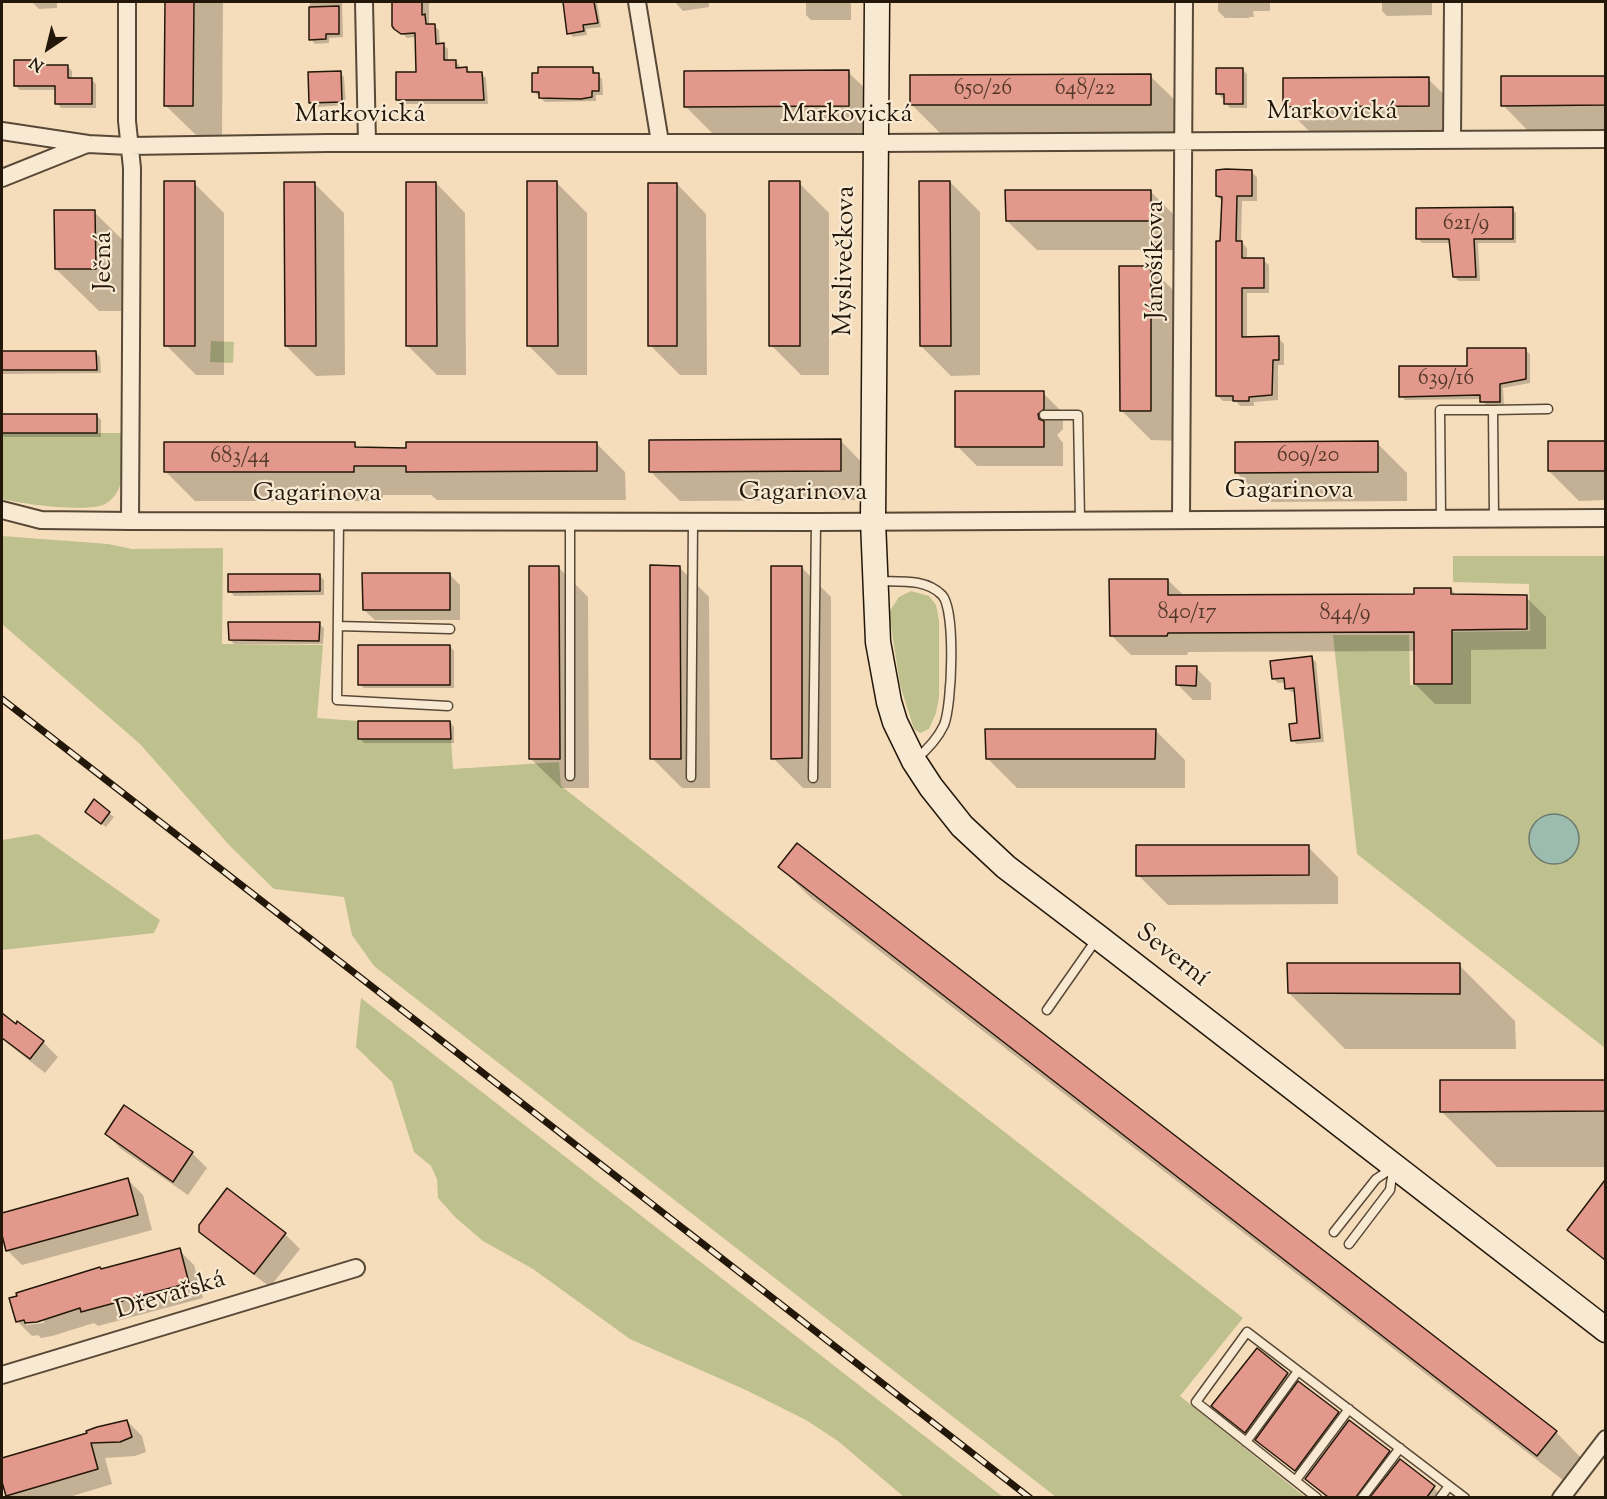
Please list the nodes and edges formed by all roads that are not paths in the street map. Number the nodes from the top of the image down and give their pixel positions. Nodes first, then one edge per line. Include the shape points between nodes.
1 (127, 2) edge
2 (363, 2) edge
3 (638, 2) edge
4 (877, 2) edge
5 (1184, 2) edge
6 (1453, 2) edge
7 (2, 131) edge
8 (1452, 139) junction
9 (1605, 139) edge
10 (1184, 140) junction
11 (660, 142) junction
12 (367, 143) junction
13 (877, 143) junction
14 (88, 144) junction
15 (129, 146) junction
16 (2, 178) edge
17 (1548, 409) dead end
18 (1493, 410) junction
19 (1044, 415) dead end
20 (2, 510) edge
21 (1441, 518) junction
22 (1494, 518) junction
23 (1605, 518) edge
24 (1080, 519) junction
25 (1181, 519) junction
26 (130, 521) junction
27 (339, 521) junction
28 (570, 521) junction
29 (693, 521) junction
30 (873, 521) junction
31 (816, 522) junction
32 (875, 581) junction
33 (338, 626) junction
34 (450, 629) dead end
35 (448, 706) dead end
36 (914, 760) junction
37 (570, 776) dead end
38 (692, 777) dead end
39 (813, 778) dead end
40 (1098, 937) junction
41 (1047, 1010) dead end
42 (1394, 1167) junction
43 (1334, 1232) dead end
44 (1349, 1244) dead end
45 (356, 1268) dead end
46 (1605, 1330) edge
47 (1298, 1371) junction
48 (2, 1375) edge
49 (1349, 1409) junction
50 (1605, 1439) edge
51 (1246, 1442) junction
52 (1400, 1448) junction
53 (1296, 1480) junction
54 (1449, 1486) junction
55 (1317, 1497) edge
56 (1362, 1497) edge
57 (1440, 1497) edge
58 (1465, 1497) edge
59 (1561, 1497) edge

1 - 15 street, Ječná
2 - 12 street
3 - 11 street
4 - 13 street, Myslivečkova
5 - 10 street, Jánošíkova
6 - 8 street
7 - 14 street, Markovická
8 - 9 street, Markovická
8 - 10 street, Markovická
10 - 13 street, Markovická
10 - 25 street, Jánošíkova
11 - 12 street, Markovická
11 - 13 street, Markovická
12 - 15 street, Markovická
13 - 30 street, Myslivečkova
14 - 15 street, Markovická
14 - 16 street, Markovická
15 - 26 street, Ječná
17 - 18 lane
18 - 21 lane via 1440,410
18 - 22 lane
19 - 24 lane via 1078,415
20 - 26 street, Gagarinova via 41,520
21 - 22 street, Gagarinova
21 - 25 street, Gagarinova
22 - 23 street, Gagarinova
24 - 25 street, Gagarinova
24 - 30 street, Gagarinova
26 - 27 street, Gagarinova
27 - 28 street, Gagarinova
27 - 33 lane
28 - 29 street, Gagarinova
28 - 37 lane
29 - 31 street, Gagarinova
29 - 38 lane
30 - 31 street, Gagarinova
30 - 32 street, Severní
31 - 39 lane
32 - 36 street, Severní via 878,642 887,692 895,722
32 - 36 lane via 924,583 943,596 950,616 947,717 937,738
33 - 34 lane
33 - 35 lane via 337,700
36 - 40 street, Severní via 944,804 981,845
40 - 41 lane
40 - 42 street, Severní
42 - 43 lane via 1376,1179
42 - 44 lane via 1390,1190
42 - 46 street, Severní
45 - 48 street, Dřevařská
47 - 49 lane
47 - 51 lane
47 - 51 lane via 1247,1332 1196,1402
49 - 52 lane
49 - 53 lane
50 - 59 street
51 - 53 lane
52 - 54 lane
52 - 56 lane
53 - 55 lane
54 - 57 lane
54 - 58 lane

